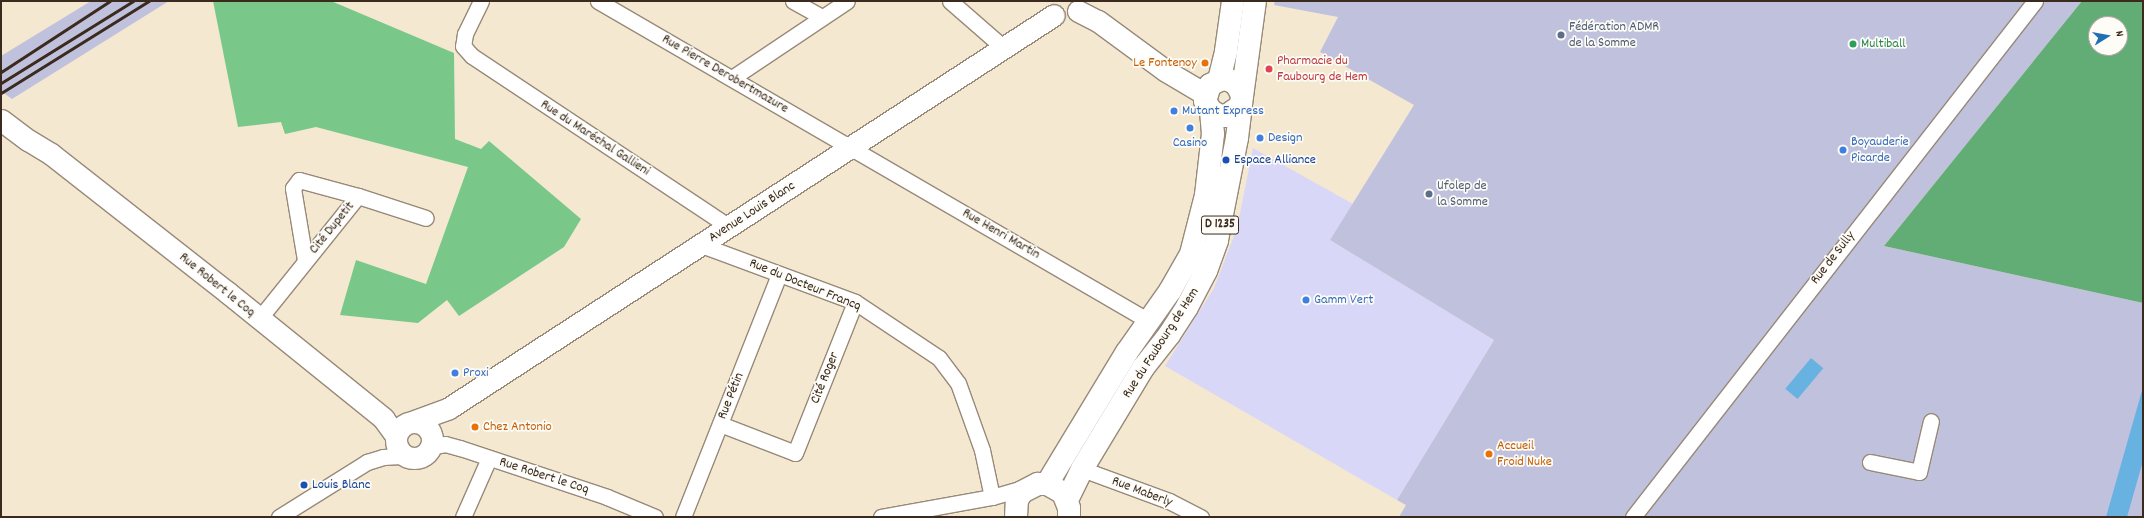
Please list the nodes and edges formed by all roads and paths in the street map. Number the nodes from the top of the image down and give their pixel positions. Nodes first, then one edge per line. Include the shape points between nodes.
1 (482, 1) edge
2 (598, 1) edge
3 (793, 1) edge
4 (847, 1) edge
5 (950, 1) edge
6 (1233, 1) edge
7 (1255, 1) edge
8 (2034, 1) edge
9 (1079, 6) edge
10 (1052, 8) edge
11 (822, 18) junction
12 (1005, 49) junction
13 (732, 78) junction
14 (1212, 95) junction
15 (1241, 100) junction
16 (1, 107) edge
17 (1, 120) edge
18 (852, 148) junction
19 (51, 154) junction
20 (358, 196) junction
21 (426, 218) dead end
22 (729, 227) junction
23 (701, 245) junction
24 (305, 260) junction
25 (779, 274) junction
26 (855, 302) junction
27 (259, 319) junction
28 (1149, 321) junction
29 (449, 408) junction
30 (1931, 421) dead end
31 (720, 424) junction
32 (400, 440) junction
33 (432, 441) junction
34 (489, 458) junction
35 (1870, 462) dead end
36 (1082, 469) junction
37 (1038, 485) junction
38 (992, 497) junction
39 (1068, 509) edge
40 (278, 517) edge
41 (463, 517) edge
42 (655, 517) edge
43 (683, 517) edge
44 (881, 517) edge
45 (1016, 517) edge
46 (1201, 517) edge
47 (1633, 517) edge

1 - 22 street, Rue du Maréchal Gallieni via 465,34 463,46 472,56
2 - 13 street, Rue Pierre Derobertmazure
3 - 11 street
4 - 11 street
5 - 12 street
6 - 14 main road, D 1235 via 1226,51
7 - 15 main road, D 1235
8 - 47 street, Rue de Sully
9 - 10 street via 1069,19 1061,19
9 - 14 street via 1166,71
10 - 12 street, Avenue Louis Blanc
11 - 13 street
12 - 18 street, Avenue Louis Blanc
13 - 18 street, Rue Pierre Derobertmazure
14 - 15 main road via 1232,81
14 - 15 main road via 1226,116 1235,112
14 - 28 main road, Rue du Faubourg de Hem / D 1235 via 1213,134 1210,167 1197,237 1180,275
15 - 36 main road, Rue du Faubourg de Hem / D 1235 via 1237,138 1217,240 1206,271 1180,318 1143,368
16 - 19 street
17 - 19 street
18 - 22 street, Avenue Louis Blanc
18 - 28 street, Rue Henri Martin
19 - 27 street, Rue Robert le Coq
20 - 21 street, Cité Dupetit
20 - 24 street, Cité Dupetit
20 - 24 street, Cité Dupetit via 299,180 295,183 293,188
22 - 23 street, Avenue Louis Blanc
23 - 25 street, Rue du Docteur Francq
23 - 29 street, Avenue Louis Blanc
24 - 27 street, Cité Dupetit
25 - 26 street, Rue du Docteur Francq
25 - 31 street, Rue Pétin
26 - 31 street, Cité Roger via 795,453
26 - 38 street, Rue du Docteur Francq via 939,358 948,368 958,383 982,450
27 - 32 street, Rue Robert le Coq via 383,418
28 - 37 main road, Rue du Faubourg de Hem / D 1235
29 - 32 street, Avenue Louis Blanc
29 - 33 street, Avenue Louis Blanc
30 - 35 street via 1919,472
31 - 43 street, Rue Pétin
32 - 33 street via 420,457
32 - 33 street via 425,425
32 - 40 street, Avenue Louis Blanc
33 - 34 street, Rue Robert le Coq
34 - 41 street
34 - 42 street, Rue Robert le Coq via 607,496
36 - 39 main road, Rue du Faubourg de Hem / D 1235
36 - 46 street, Rue Maberly via 1169,501
37 - 38 street
37 - 39 main road via 1056,487
37 - 45 main road, Rue du Faubourg de Hem via 1017,500
38 - 44 street
38 - 45 street via 1006,505

